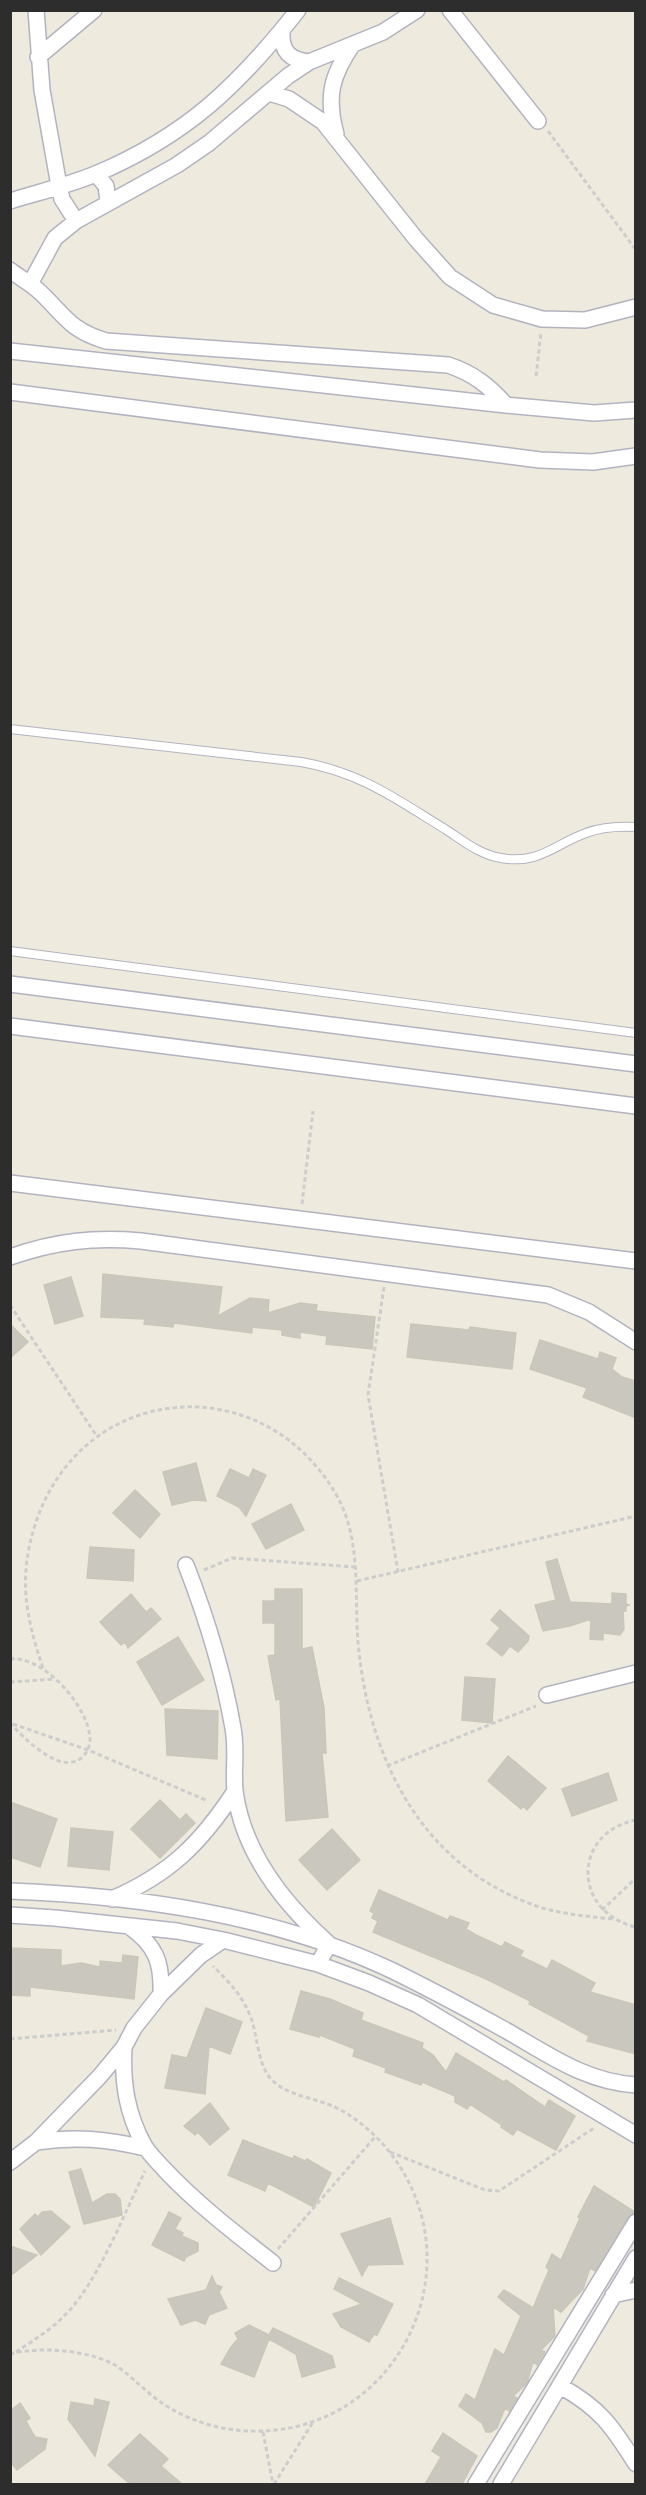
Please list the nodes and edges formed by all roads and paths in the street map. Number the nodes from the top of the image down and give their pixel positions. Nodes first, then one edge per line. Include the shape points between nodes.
1 (36, 10) edge
2 (94, 10) edge
3 (298, 10) edge
4 (417, 10) edge
5 (450, 10) edge
6 (282, 31) junction
7 (353, 44) junction
8 (38, 57) junction
9 (309, 62) junction
10 (269, 93) junction
11 (538, 121) joint
12 (337, 137) junction
13 (96, 174) junction
14 (59, 186) junction
15 (10, 201) edge
16 (108, 201) junction
17 (76, 220) junction
18 (636, 250) edge
19 (10, 270) edge
20 (30, 284) junction
21 (636, 307) edge
22 (542, 319) junction
23 (10, 351) edge
24 (536, 376) dead end
25 (10, 392) edge
26 (506, 405) junction
27 (636, 410) edge
28 (636, 456) edge
29 (10, 729) edge
30 (636, 826) edge
31 (10, 951) edge
32 (10, 984) edge
33 (10, 1026) edge
34 (636, 1033) edge
35 (636, 1064) edge
36 (636, 1106) edge
37 (313, 1111) dead end
38 (10, 1183) edge
39 (301, 1219) junction
40 (10, 1257) edge
41 (636, 1261) edge
42 (386, 1274) junction
43 (10, 1305) edge
44 (636, 1342) edge
45 (96, 1436) junction
46 (636, 1516) edge
47 (355, 1567) junction
48 (398, 1572) junction
49 (188, 1573) joint
50 (357, 1581) junction
51 (10, 1659) edge
52 (43, 1668) junction
53 (636, 1673) edge
54 (56, 1679) junction
55 (10, 1682) edge
56 (551, 1693) joint
57 (11, 1723) edge
58 (88, 1750) junction
59 (387, 1766) junction
60 (235, 1791) junction
61 (224, 1808) junction
62 (636, 1820) edge
63 (636, 1878) edge
64 (10, 1891) edge
65 (54, 1893) junction
66 (112, 1899) junction
67 (602, 1910) junction
68 (10, 1915) edge
69 (55, 1918) junction
70 (613, 1919) junction
71 (130, 1927) junction
72 (636, 1927) edge
73 (223, 1940) junction
74 (329, 1944) junction
75 (318, 1964) junction
76 (161, 1994) junction
77 (134, 2028) junction
78 (10, 2039) edge
79 (124, 2048) junction
80 (636, 2085) edge
81 (608, 2119) junction
82 (634, 2131) edge
83 (375, 2137) dead end
84 (36, 2142) junction
85 (388, 2151) dead end
86 (149, 2152) junction
87 (10, 2163) edge
88 (636, 2222) edge
89 (636, 2258) edge
90 (271, 2261) joint
91 (636, 2290) edge
92 (614, 2295) junction
93 (14, 2353) dead end
94 (560, 2386) junction
95 (313, 2422) dead end
96 (263, 2432) dead end
97 (636, 2464) edge
98 (274, 2484) edge
99 (476, 2484) edge
100 (501, 2484) edge

1 - 8 street
2 - 8 street
3 - 6 street
4 - 7 street via 383,32
5 - 11 street
6 - 9 street via 281,43 286,54
6 - 13 street via 256,63 181,128
7 - 9 street
7 - 12 street via 339,65 331,88 330,113
8 - 14 street
9 - 10 street
10 - 12 street via 307,109
10 - 16 street via 177,165
11 - 18 path
12 - 22 street via 450,277 493,304
13 - 14 street
13 - 16 street via 106,186
14 - 15 street
14 - 17 street via 62,199
16 - 17 street
17 - 20 street via 55,237
19 - 20 street
20 - 26 street via 76,329 106,340 448,365 479,378
21 - 22 street via 585,320
22 - 24 path
23 - 26 street
25 - 28 street via 540,460 593,462
26 - 27 street via 594,413
29 - 30 lane via 302,762 338,770 368,782 479,851 505,859 538,856 594,830
31 - 34 lane
32 - 35 street
33 - 36 street
37 - 39 path
38 - 39 street
39 - 41 street
40 - 42 street via 68,1241 103,1238
42 - 44 street via 548,1295 589,1312
42 - 48 path via 368,1395
43 - 45 path
45 - 47 path via 127,1419 161,1408 196,1406 232,1411 265,1424 295,1443 320,1468 339,1499 351,1532
45 - 52 path via 60,1474 43,1501 29,1542 24,1584 29,1627
46 - 48 path
47 - 49 path via 232,1558
47 - 50 path
48 - 50 path
49 - 60 street via 223,1674 234,1731
50 - 59 path via 361,1666
51 - 52 path via 19,1658
52 - 54 path
53 - 56 street
54 - 55 path
54 - 58 path via 83,1718 90,1740
56 - 59 path via 534,1707
57 - 58 path
57 - 58 path via 37,1748 61,1763 81,1759
58 - 61 path
59 - 70 path via 406,1803 431,1836 486,1882 532,1904 572,1915
60 - 61 street
60 - 74 street via 254,1849 268,1876 306,1924
61 - 66 street via 183,1857 153,1879
62 - 67 path via 614,1827 591,1854 588,1878
63 - 67 path
64 - 65 street
65 - 66 street
65 - 69 street
66 - 74 street via 258,1923
67 - 70 path
68 - 69 street
69 - 71 street
70 - 72 path
71 - 73 street
71 - 76 street via 145,1938 156,1955 162,1974
73 - 75 street
73 - 76 street via 201,1955
74 - 75 street
74 - 80 street via 449,2000 582,2073
75 - 81 street via 369,1983 465,2031
76 - 77 street
77 - 78 path
77 - 79 street
79 - 84 street
79 - 86 street via 126,2101
81 - 82 street
81 - 85 path via 499,2190 485,2190
83 - 90 path
84 - 86 street via 93,2138
84 - 87 street
86 - 90 street via 227,2229
86 - 93 path via 89,2284 60,2320
88 - 99 street
89 - 92 street
91 - 92 street
92 - 94 street
94 - 97 street via 596,2409
94 - 100 street
95 - 98 path
96 - 98 path

